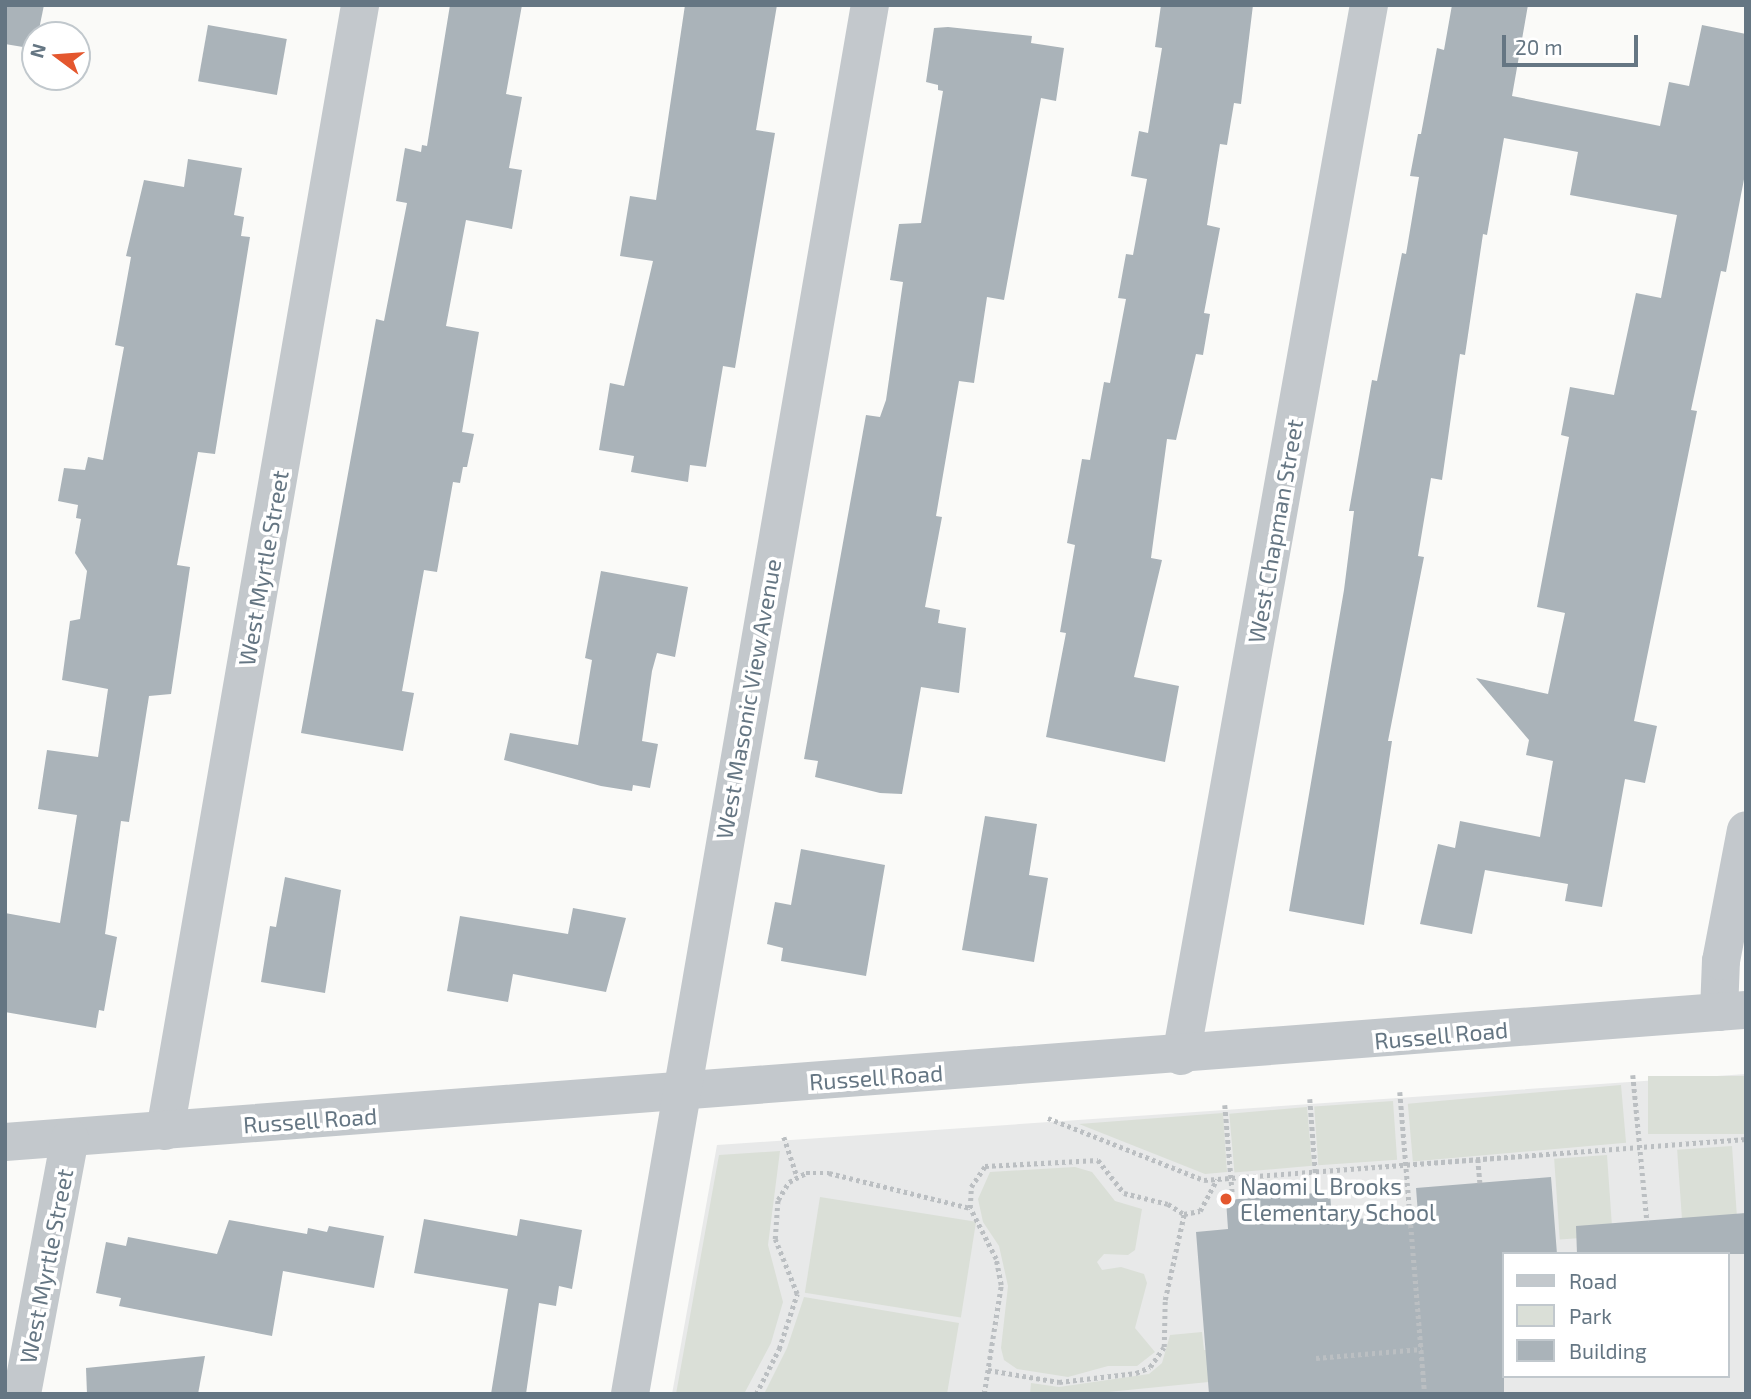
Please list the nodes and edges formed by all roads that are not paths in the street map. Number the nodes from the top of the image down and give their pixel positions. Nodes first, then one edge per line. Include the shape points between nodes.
1 (360, 5) edge
2 (870, 5) edge
3 (1369, 5) edge
4 (1746, 830) edge
5 (1732, 1011) edge
6 (1181, 1056) junction
7 (682, 1091) junction
8 (165, 1131) junction
9 (70, 1138) junction
10 (5, 1142) edge
11 (22, 1394) edge
12 (630, 1394) edge

1 - 8 street, West Myrtle Street
2 - 7 street, West Masonic View Avenue
3 - 6 street, West Chapman Street
4 - 5 street via 1721,961
5 - 6 street, Russell Road
6 - 7 street, Russell Road
7 - 8 street, Russell Road
7 - 12 street, West Masonic View Avenue
8 - 9 street, Russell Road
9 - 10 street, Russell Road
9 - 11 street, West Myrtle Street

